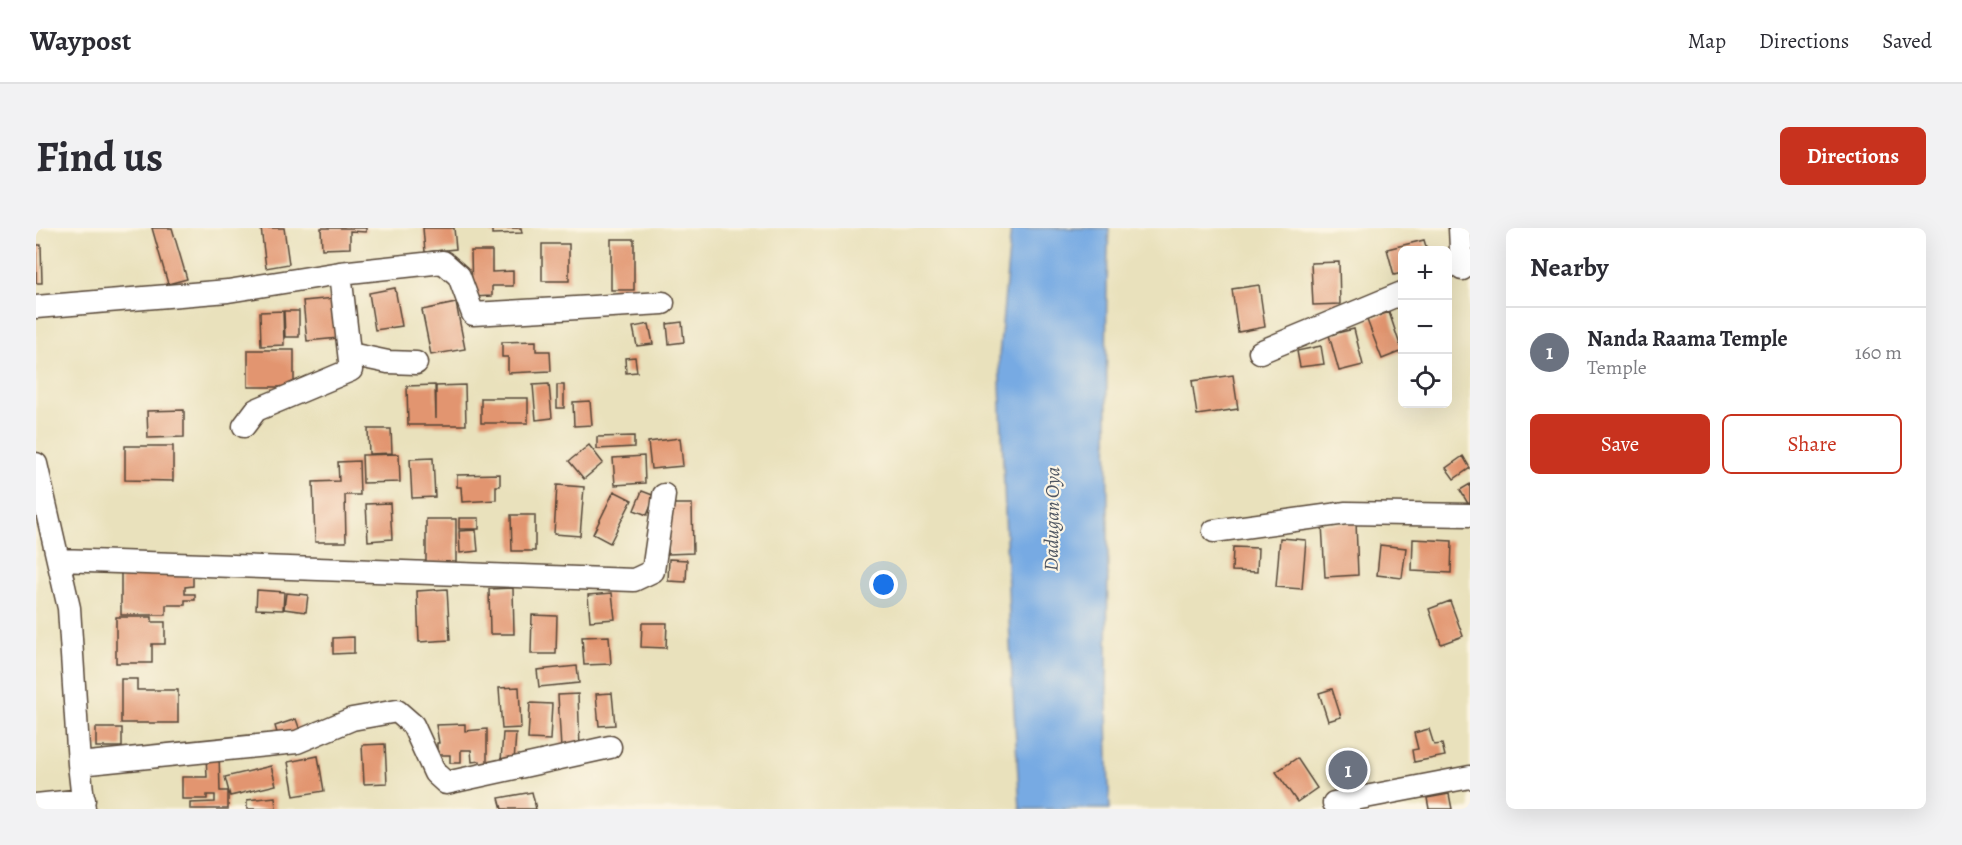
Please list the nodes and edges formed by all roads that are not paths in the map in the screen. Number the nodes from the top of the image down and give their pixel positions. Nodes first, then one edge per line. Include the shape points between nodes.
1 (1460, 228) edge
2 (1460, 269) edge
3 (340, 273) junction
4 (1398, 295) edge
5 (663, 303) dead end
6 (36, 307) edge
7 (1260, 352) dead end
8 (351, 354) junction
9 (416, 363) dead end
10 (244, 426) dead end
11 (37, 472) edge
12 (663, 495) dead end
13 (1470, 515) edge
14 (1214, 531) dead end
15 (60, 560) junction
16 (610, 747) dead end
17 (79, 764) junction
18 (1470, 777) edge
19 (1334, 803) dead end
20 (36, 805) edge
21 (84, 805) edge

1 - 2 street
3 - 5 street via 443,262 459,276 473,314
3 - 6 street via 228,291
3 - 8 street
4 - 7 street
8 - 9 street
8 - 10 street via 351,370 256,410
11 - 15 street
12 - 15 street via 652,571 634,580
13 - 14 street via 1346,513
15 - 17 street via 69,608
16 - 17 street via 446,783 435,773 413,725 397,711 352,719 297,742
17 - 21 street
18 - 19 street
20 - 21 street

